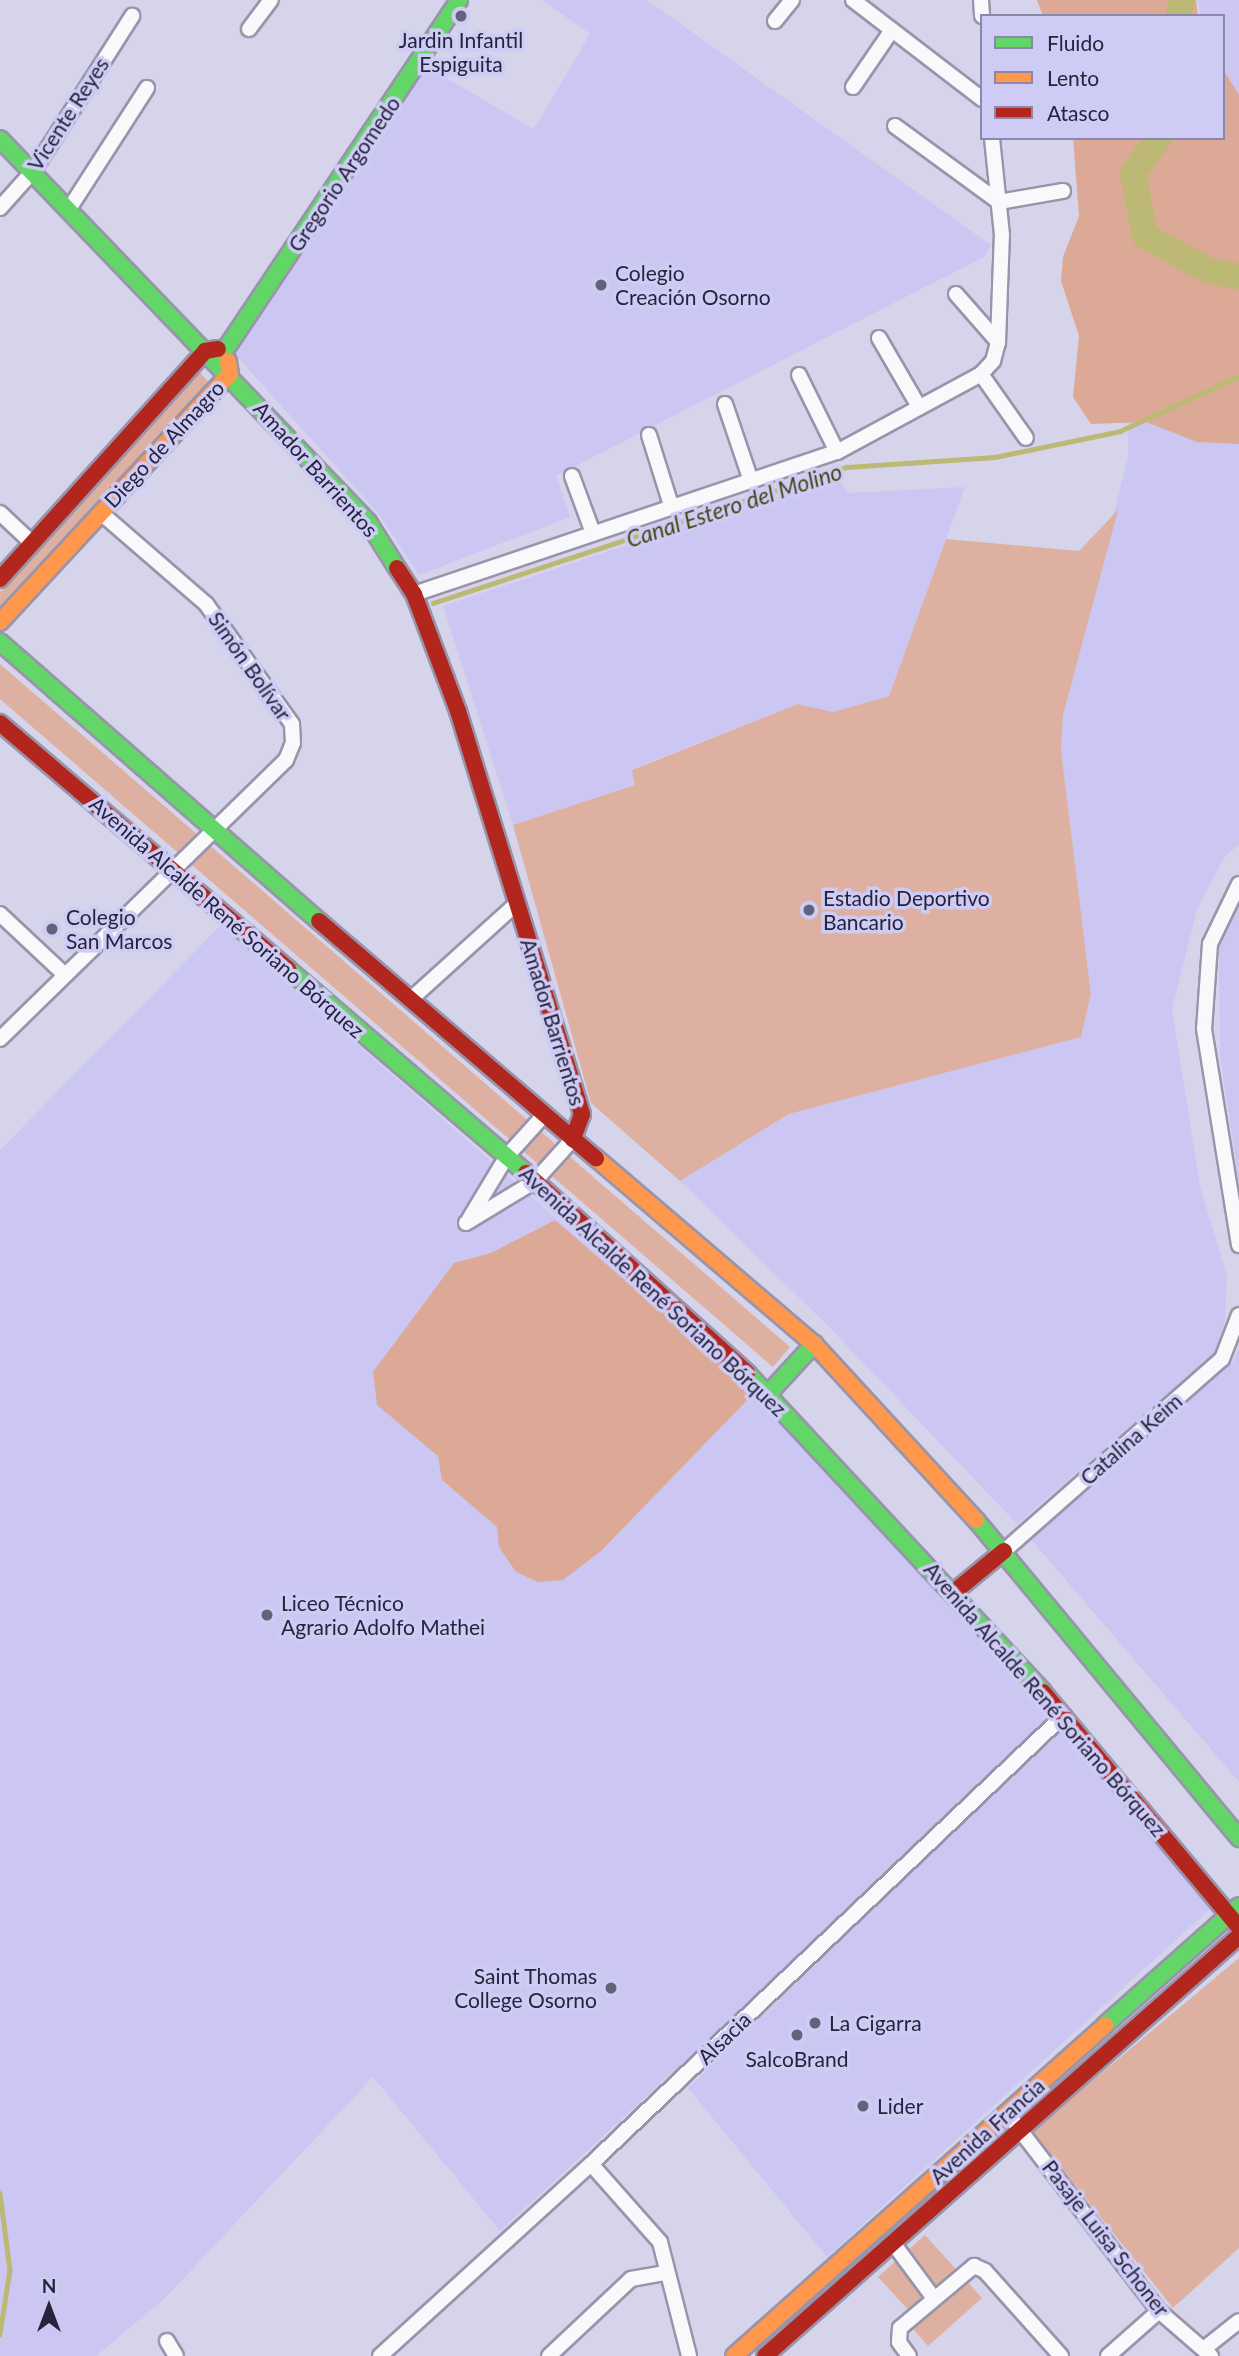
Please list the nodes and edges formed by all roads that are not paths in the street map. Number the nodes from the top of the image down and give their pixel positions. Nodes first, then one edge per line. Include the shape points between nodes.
1 (271, 0) edge
2 (792, 0) edge
3 (853, 0) edge
4 (450, 3) edge
5 (132, 16) dead end
6 (775, 21) dead end
7 (249, 29) dead end
8 (892, 30) junction
9 (853, 87) dead end
10 (147, 88) dead end
11 (980, 97) edge
12 (895, 126) dead end
13 (0, 139) edge
14 (992, 140) edge
15 (34, 170) junction
16 (1063, 191) dead end
17 (999, 202) junction
18 (0, 208) edge
19 (69, 209) junction
20 (956, 294) dead end
21 (879, 338) dead end
22 (998, 342) junction
23 (227, 347) junction
24 (205, 351) junction
25 (230, 374) junction
26 (981, 374) junction
27 (799, 375) dead end
28 (725, 404) dead end
29 (918, 405) junction
30 (649, 435) dead end
31 (1026, 438) dead end
32 (837, 452) junction
33 (572, 475) dead end
34 (750, 478) junction
35 (78, 492) junction
36 (671, 505) junction
37 (0, 513) edge
38 (101, 513) junction
39 (593, 533) junction
40 (32, 543) junction
41 (0, 579) edge
42 (414, 594) junction
43 (0, 622) edge
44 (0, 642) edge
45 (0, 723) edge
46 (212, 830) junction
47 (170, 868) junction
48 (1239, 884) edge
49 (516, 904) junction
50 (0, 914) edge
51 (65, 975) junction
52 (411, 999) junction
53 (0, 1039) edge
54 (545, 1114) junction
55 (573, 1139) junction
56 (507, 1156) junction
57 (535, 1181) junction
58 (1239, 1245) edge
59 (1239, 1315) edge
60 (814, 1344) junction
61 (769, 1393) junction
62 (1004, 1551) junction
63 (953, 1593) junction
64 (1064, 1714) junction
65 (1239, 1838) edge
66 (1236, 1916) edge
67 (1239, 1936) edge
68 (1007, 2113) junction
69 (1020, 2129) junction
70 (591, 2164) junction
71 (891, 2216) junction
72 (871, 2234) junction
73 (894, 2242) junction
74 (665, 2273) junction
75 (933, 2297) junction
76 (1159, 2311) junction
77 (1239, 2321) edge
78 (167, 2341) dead end
79 (1208, 2352) edge
80 (176, 2356) edge
81 (380, 2356) edge
82 (550, 2356) edge
83 (689, 2356) edge
84 (734, 2356) edge
85 (765, 2356) edge
86 (909, 2356) edge
87 (1061, 2356) edge
88 (1108, 2356) edge

1 - 7 street
2 - 6 street
3 - 8 street
4 - 23 main road, Gregorio Argomedo
5 - 15 street, Vicente Reyes
8 - 9 street
8 - 11 street
10 - 19 street
12 - 17 street
13 - 15 main road, Amador Barrientos
14 - 17 street
15 - 18 street, Vicente Reyes
15 - 19 main road, Amador Barrientos
16 - 17 street
17 - 22 street
19 - 24 main road, Amador Barrientos
20 - 22 street
21 - 29 street
22 - 26 street via 993,361
23 - 24 main road, Diego de Almagro
23 - 25 main road, Diego de Almagro
24 - 25 main road, Amador Barrientos
24 - 35 main road, Diego de Almagro
25 - 38 main road, Diego de Almagro
25 - 42 main road, Amador Barrientos via 368,522
26 - 29 street
26 - 31 street
27 - 32 street
28 - 34 street
29 - 32 street
30 - 36 street
32 - 34 street
33 - 39 street
34 - 36 street
35 - 38 main road
35 - 40 main road, Diego de Almagro
36 - 39 street
37 - 40 street
38 - 43 main road, Diego de Almagro
38 - 46 street, Simón Bolívar via 206,604 292,724 293,743 286,760
39 - 42 street
40 - 41 main road, Diego de Almagro
42 - 49 main road, Amador Barrientos via 458,711
44 - 46 main road
45 - 47 main road, Avenida Alcalde René Soriano Bórquez
46 - 47 street, Simón Bolívar
46 - 52 main road
47 - 51 street, Simón Bolívar
47 - 56 main road, Avenida Alcalde René Soriano Bórquez
48 - 58 street via 1210,944 1204,1029
49 - 52 street, Amador Barrientos
49 - 55 main road, Amador Barrientos via 582,1114
50 - 51 street
51 - 53 street, Simón Bolívar
52 - 54 main road
54 - 55 main road
54 - 56 street
55 - 57 street
55 - 60 main road
56 - 57 main road, Avenida Alcalde René Soriano Bórquez
56 - 57 street via 466,1223
57 - 61 main road, Avenida Alcalde René Soriano Bórquez
59 - 62 street, Catalina Keim via 1222,1359
60 - 61 main road
60 - 62 main road
61 - 63 main road, Avenida Alcalde René Soriano Bórquez
62 - 63 main road
62 - 65 main road
63 - 64 main road, Avenida Alcalde René Soriano Bórquez
64 - 66 main road, Avenida Alcalde René Soriano Bórquez
64 - 70 street, Alsacia
66 - 68 main road, Avenida Francia
67 - 69 main road, Avenida Francia
68 - 69 street, Pasaje Luisa Schoner
68 - 71 main road, Avenida Francia
69 - 73 main road, Avenida Francia
69 - 76 street, Pasaje Luisa Schoner
70 - 74 street via 656,2236
70 - 81 street, Alsacia
71 - 72 main road, Avenida Francia
71 - 73 street
72 - 73 street
72 - 84 main road, Avenida Francia
73 - 75 street
73 - 85 main road, Avenida Francia
74 - 82 street via 631,2279
74 - 83 street
75 - 86 street via 898,2333
75 - 87 street via 970,2267 978,2266
76 - 79 street, Pasaje Luisa Schoner
76 - 88 street
77 - 79 street
78 - 80 street

